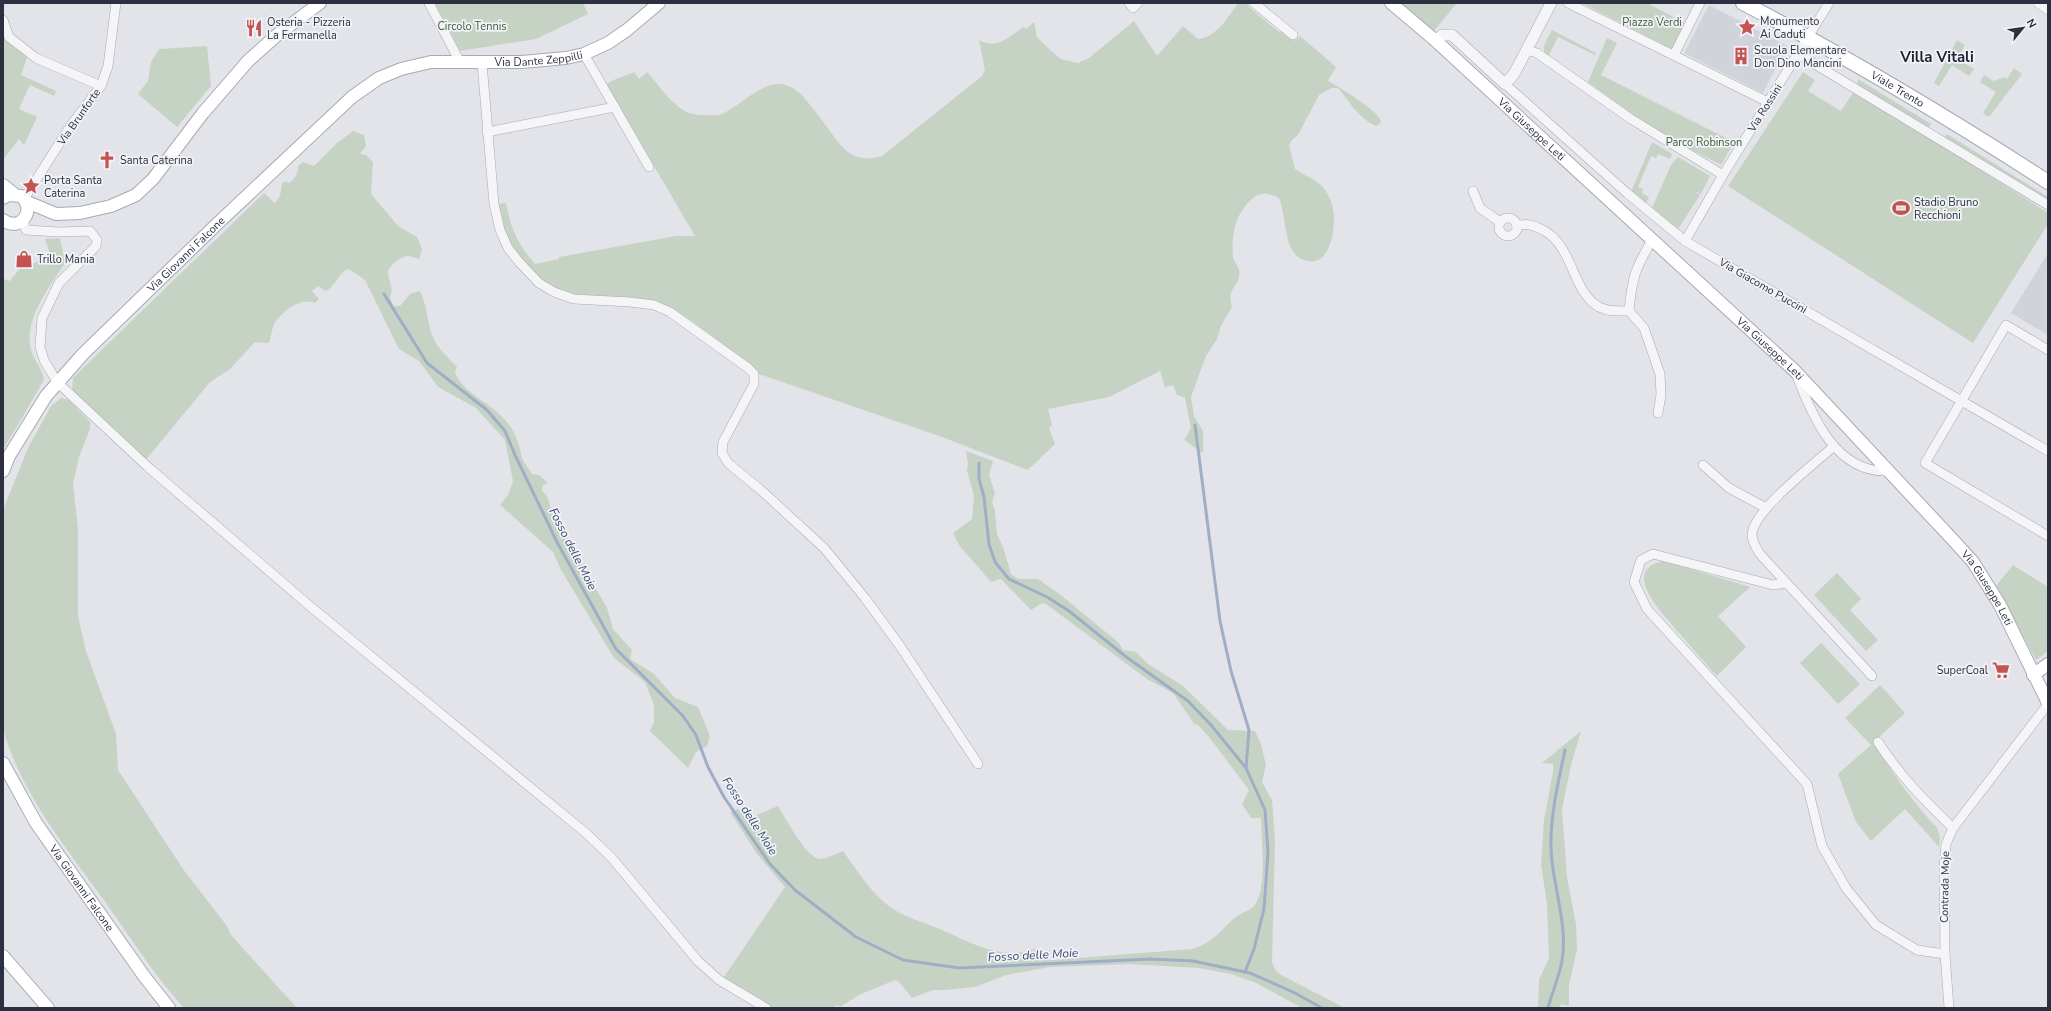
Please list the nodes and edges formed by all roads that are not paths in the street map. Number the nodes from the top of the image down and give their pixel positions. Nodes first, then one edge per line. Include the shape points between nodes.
1 (116, 3) edge
2 (320, 3) edge
3 (428, 3) edge
4 (659, 3) edge
5 (1129, 3) edge
6 (1138, 3) edge
7 (1254, 3) edge
8 (1391, 3) edge
9 (1551, 3) edge
10 (1568, 3) edge
11 (1700, 3) edge
12 (1743, 3) edge
13 (1829, 3) edge
14 (2038, 3) edge
15 (2048, 10) edge
16 (3, 20) edge
17 (1292, 35) dead end
18 (1808, 37) junction
19 (1436, 41) junction
20 (1527, 50) junction
21 (584, 54) junction
22 (1798, 54) junction
23 (1674, 55) junction
24 (460, 62) junction
25 (482, 63) junction
26 (401, 69) joint
27 (1505, 84) junction
28 (101, 86) junction
29 (1768, 102) junction
30 (615, 107) junction
31 (487, 132) junction
32 (649, 167) dead end
33 (1723, 175) junction
34 (2048, 182) edge
35 (3, 185) edge
36 (1473, 191) dead end
37 (17, 198) edge
38 (2048, 205) edge
39 (56, 214) junction
40 (18, 222) edge
41 (1500, 222) junction
42 (1517, 226) junction
43 (3, 233) edge
44 (1652, 240) junction
45 (1685, 241) junction
46 (1629, 311) junction
47 (2048, 350) edge
48 (1795, 371) junction
49 (57, 382) junction
50 (1962, 401) junction
51 (1658, 413) dead end
52 (1833, 447) junction
53 (2048, 451) edge
54 (6, 457) edge
55 (1703, 465) dead end
56 (3, 471) edge
57 (1889, 471) junction
58 (1766, 508) junction
59 (2048, 536) edge
60 (1785, 583) junction
61 (2048, 664) edge
62 (2033, 675) junction
63 (1872, 676) dead end
64 (2048, 703) edge
65 (1878, 742) dead end
66 (3, 763) edge
67 (978, 764) dead end
68 (1953, 828) junction
69 (1945, 954) junction
70 (3, 956) edge
71 (48, 1008) edge
72 (169, 1008) edge
73 (766, 1008) edge
74 (1949, 1008) edge

1 - 28 street, Via Brunforte via 108,66
2 - 39 main road via 277,35 248,61 144,188 124,202 106,208
3 - 24 street
4 - 21 main road, Via Dante Zeppilli via 608,43
5 - 6 street via 1133,8
7 - 17 street
8 - 19 main road, Via Giuseppe Leti
9 - 20 street
10 - 23 street
11 - 23 street
12 - 18 main road, Viale Trento
13 - 18 street, Via Rossini
14 - 15 street
16 - 28 street via 9,37 36,58
18 - 22 street, Via Rossini
18 - 34 main road, Viale Trento via 1947,117
19 - 27 street via 1447,34 1452,35
19 - 44 main road, Via Giuseppe Leti
20 - 27 street via 1514,74
20 - 33 street via 1537,53 1630,120
21 - 25 main road, Via Dante Zeppilli via 522,62
21 - 30 street
22 - 29 street, Via Rossini
22 - 38 street
23 - 29 street
24 - 25 main road, Via Dante Zeppilli
24 - 26 main road, Via Dante Zeppilli via 431,62
25 - 31 street
26 - 49 main road, Via Giovanni Falcone via 380,78 352,97 153,285
27 - 45 street, Via Giacomo Puccini via 1628,194
28 - 37 street, Via Brunforte
29 - 33 street, Via Rossini
30 - 31 street
30 - 32 street
31 - 67 street via 494,204 500,230 508,248 534,278 554,292 574,299 654,305 670,312 754,374 754,384 724,442 722,453 728,463 824,548 900,646
33 - 45 street, Via Rossini
35 - 37 main road
36 - 41 street via 1480,208
37 - 39 main road
37 - 40 main road via 28,210
39 - 40 main road
40 - 43 main road
40 - 49 street via 59,232 90,231 97,240 96,246 59,283 42,318 40,347 44,360
41 - 42 street via 1509,218 1514,220
41 - 42 street via 1499,230 1506,236 1514,234
42 - 46 street via 1525,223 1550,234 1561,246 1591,301 1612,311
44 - 46 street via 1636,266
44 - 48 main road, Via Giuseppe Leti
45 - 50 street, Via Giacomo Puccini
46 - 51 street via 1644,328 1660,374 1661,395
47 - 50 street via 2006,325
48 - 52 street via 1805,398
48 - 57 main road, Via Giuseppe Leti
49 - 54 main road, Via Giovanni Falcone
49 - 73 street via 145,464 311,607 586,834 611,857 698,961 719,980
50 - 53 street, Via Giacomo Puccini
50 - 59 street via 1925,463
52 - 57 street via 1845,458 1864,468 1879,472
52 - 58 street
54 - 56 main road, Via Giovanni Falcone
55 - 58 street via 1729,488
57 - 62 main road, Via Giuseppe Leti via 1973,562 2000,605
58 - 60 street via 1756,520 1752,536 1760,554
60 - 63 street
60 - 69 street via 1773,585 1653,554 1641,560 1634,582 1647,609 1807,784 1822,846 1846,888 1876,925 1917,950
61 - 62 main road
62 - 64 main road, Via Giuseppe Leti
64 - 68 street, Contrada Moje
65 - 68 street via 1911,787
66 - 72 main road, Via Giovanni Falcone via 36,823
68 - 69 street, Contrada Moje via 1946,844 1944,866
69 - 74 street, Contrada Moje
70 - 71 main road

